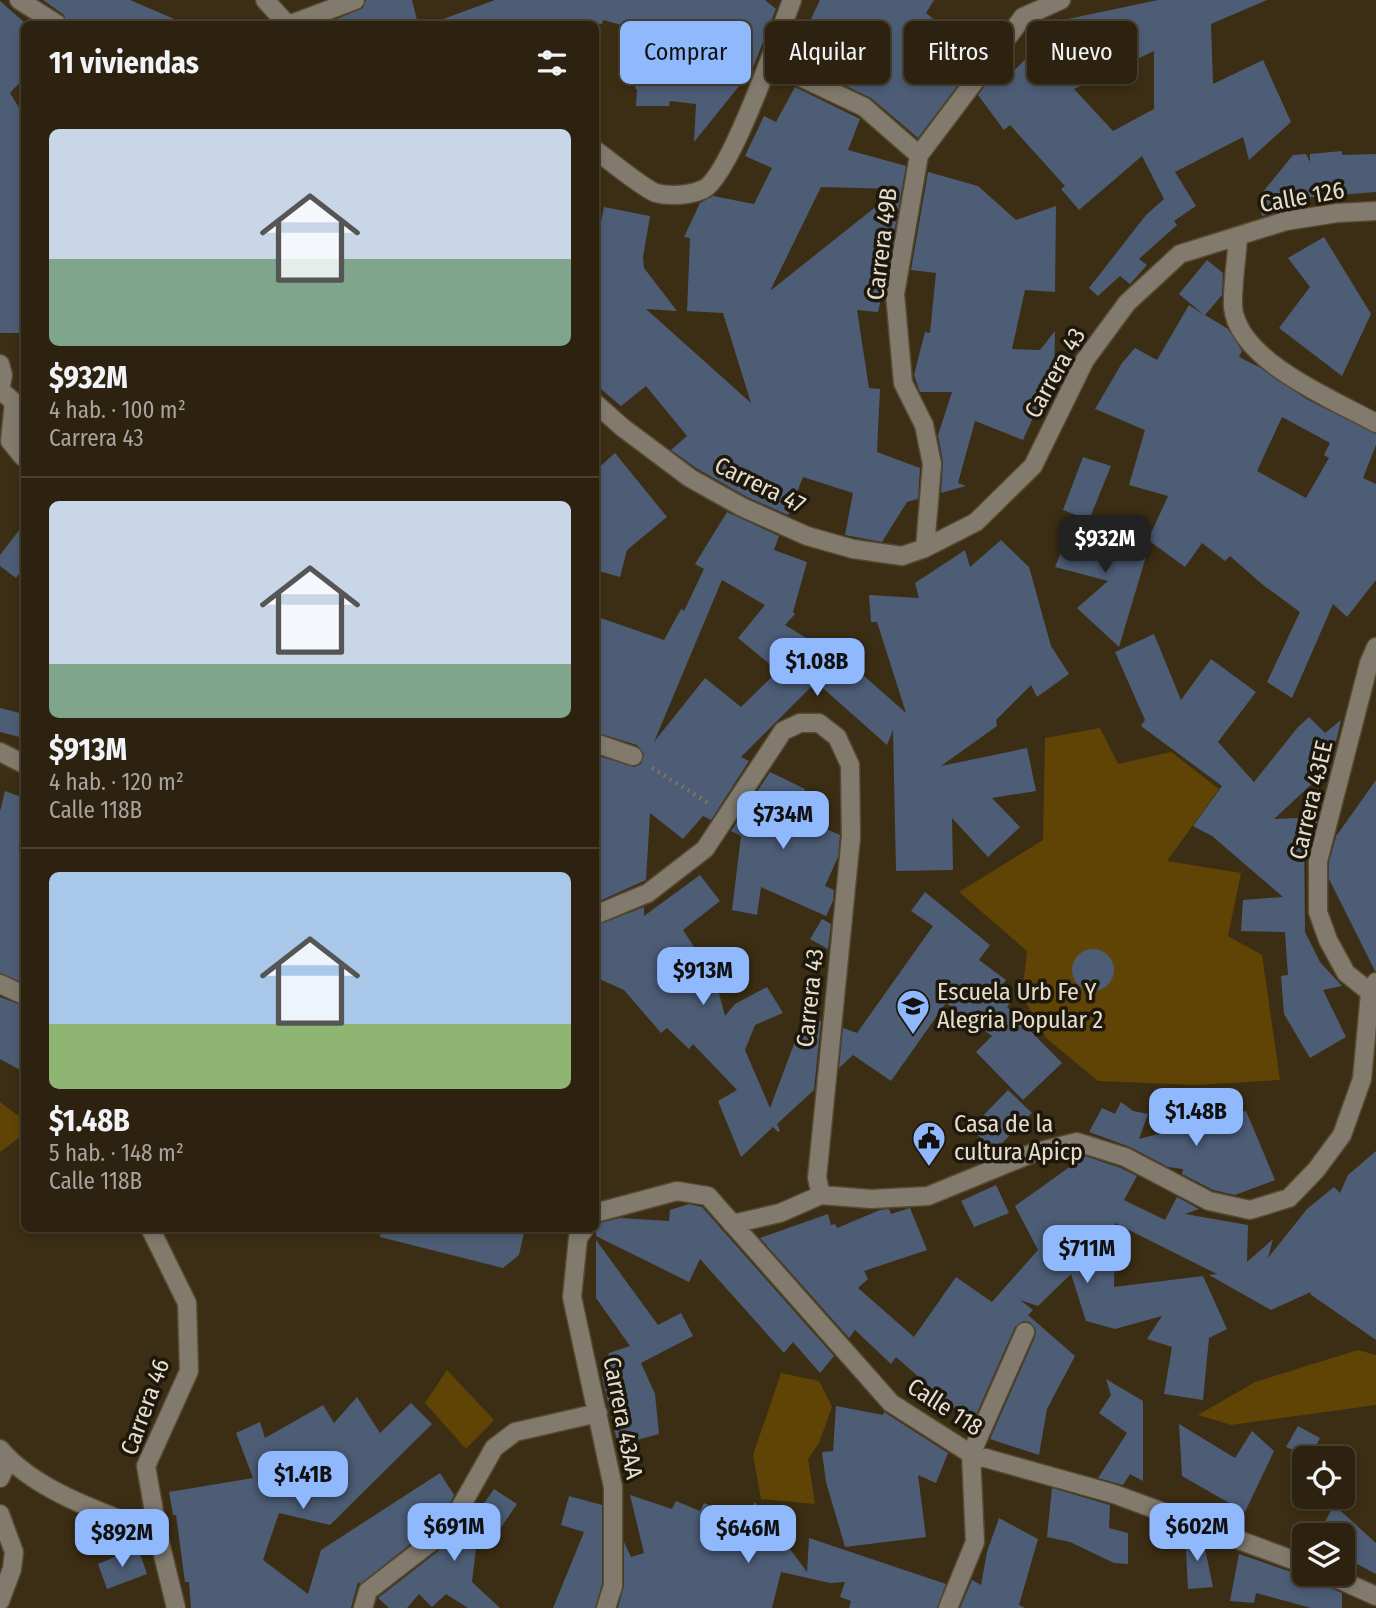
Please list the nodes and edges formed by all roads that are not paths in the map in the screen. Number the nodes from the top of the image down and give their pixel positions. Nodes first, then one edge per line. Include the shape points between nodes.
1 (19, 0) edge
2 (265, 0) edge
3 (355, 0) edge
4 (792, 0) edge
5 (1061, 0) edge
6 (52, 21) edge
7 (286, 21) edge
8 (297, 21) edge
9 (784, 21) edge
10 (765, 72) edge
11 (815, 84) edge
12 (599, 152) edge
13 (919, 155) junction
14 (1376, 211) edge
15 (1238, 236) junction
16 (0, 364) edge
17 (0, 390) edge
18 (599, 407) edge
19 (19, 419) edge
20 (1376, 424) edge
21 (21, 455) edge
22 (925, 548) junction
23 (1376, 647) edge
24 (599, 744) edge
25 (0, 752) edge
26 (633, 756) road end
27 (21, 762) edge
28 (599, 913) edge
29 (0, 984) edge
30 (1374, 991) edge
31 (21, 994) edge
32 (821, 1195) junction
33 (599, 1212) edge
34 (732, 1224) junction
35 (152, 1232) edge
36 (582, 1233) edge
37 (1025, 1332) dead end
38 (598, 1413) junction
39 (971, 1454) junction
40 (4, 1455) edge
41 (0, 1478) edge
42 (0, 1514) edge
43 (158, 1534) junction
44 (1292, 1560) edge
45 (1351, 1586) edge
46 (1371, 1596) edge
47 (0, 1601) edge
48 (176, 1608) edge
49 (363, 1608) edge
50 (606, 1608) edge
51 (948, 1608) edge

1 - 6 street
2 - 7 street
3 - 8 street
4 - 9 street
5 - 13 street, Carrera 49B via 1023,17
10 - 12 street via 728,160 704,189 679,195 655,192
11 - 13 street via 864,107
13 - 22 street, Carrera 49B via 895,293 903,383 924,425 932,464
14 - 15 street, Calle 126 via 1286,220
15 - 20 street via 1233,308 1253,349 1279,369
15 - 22 street, Carrera 43 via 1180,254 1126,303 1086,360 1032,466 976,522
16 - 17 street
17 - 19 street via 14,402
18 - 22 street, Carrera 47 via 690,478 807,536 902,556
19 - 21 street via 10,441
23 - 30 street, Carrera 43EE via 1318,861 1318,912 1328,940 1346,973
24 - 26 street
25 - 27 street
28 - 32 street, Carrera 43 via 648,893 705,849 783,731 800,723 819,723 837,737 850,765 851,837 818,1166
29 - 31 street
30 - 32 street via 1362,1079 1342,1135 1289,1198 1250,1210 1209,1201 1125,1157 1077,1142 1033,1153 928,1196 871,1199
32 - 34 street via 780,1213
33 - 34 street, Calle 118 via 677,1191 708,1196
34 - 39 street, Calle 118 via 891,1403
35 - 43 street, Carrera 46 via 187,1303 189,1363 146,1466
36 - 38 street, Carrera 43AA via 572,1297
37 - 39 street
38 - 49 street via 515,1432 494,1448 460,1508 430,1543 368,1591
38 - 50 street, Carrera 43AA via 613,1487 613,1586
39 - 44 street, Calle 118 via 1114,1494
39 - 51 street via 975,1542
40 - 41 street
40 - 43 street via 30,1476 68,1496
42 - 47 street via 14,1552
43 - 48 street, Carrera 46
45 - 46 street

